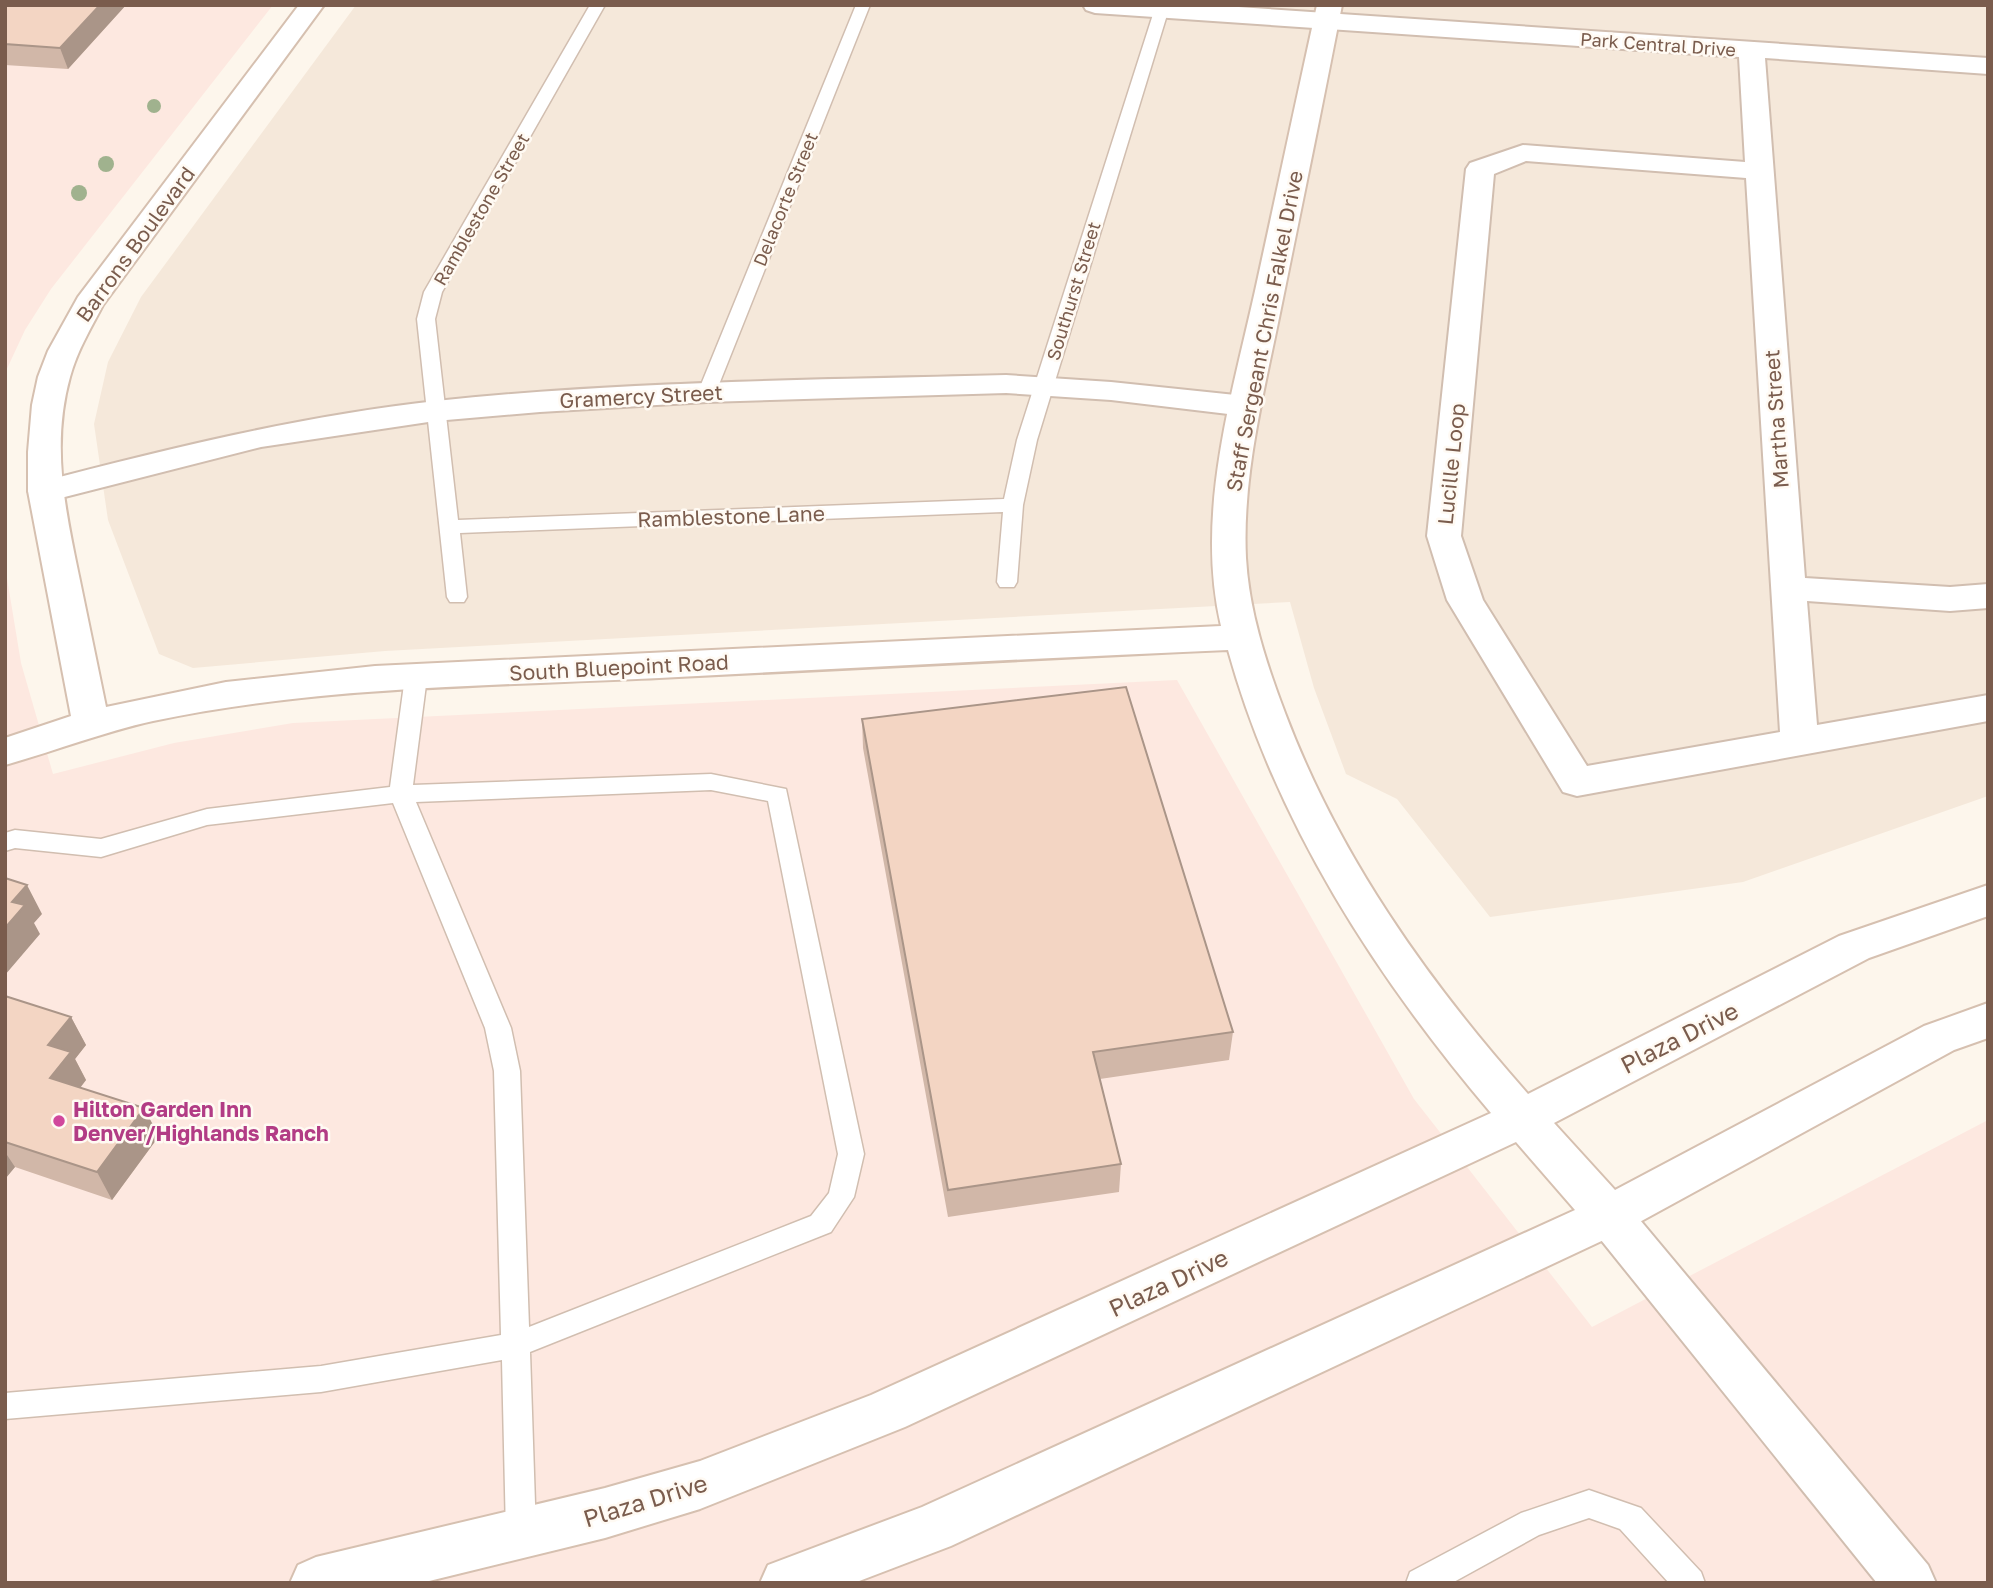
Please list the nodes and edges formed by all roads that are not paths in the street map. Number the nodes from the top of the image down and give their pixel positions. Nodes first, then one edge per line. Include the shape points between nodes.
1 (312, 5) edge
2 (598, 5) edge
3 (863, 5) edge
4 (1095, 5) edge
5 (1162, 8) edge
6 (1329, 13) edge
7 (1751, 50) junction
8 (1988, 66) edge
9 (1759, 171) junction
10 (1043, 385) junction
11 (707, 392) junction
12 (1245, 407) junction
13 (435, 411) junction
14 (45, 491) junction
15 (1013, 505) junction
16 (449, 527) junction
17 (1007, 582) dead end
18 (1788, 588) junction
19 (1988, 596) edge
20 (457, 597) dead end
21 (1241, 637) junction
22 (416, 677) junction
23 (1988, 708) edge
24 (91, 722) junction
25 (1799, 742) junction
26 (5, 752) edge
27 (401, 794) junction
28 (5, 842) edge
29 (1988, 900) edge
30 (1988, 1020) edge
31 (1521, 1119) junction
32 (1609, 1216) junction
33 (515, 1345) junction
34 (5, 1406) edge
35 (521, 1534) junction
36 (316, 1583) edge
37 (786, 1583) edge
38 (1421, 1583) edge
39 (1690, 1583) edge
40 (1910, 1583) edge

1 - 14 street, Barrons Boulevard via 74,327 48,405
2 - 13 lane, Ramblestone Street via 433,292 426,319
3 - 11 lane, Delacorte Street
4 - 5 street, Park Central Drive
5 - 6 street, Park Central Drive
5 - 10 lane, Southurst Street
6 - 7 street, Park Central Drive
6 - 12 street, Staff Sergeant Chris Falkel Drive
7 - 8 street, Park Central Drive
7 - 9 street, Martha Street
9 - 18 street, Martha Street
9 - 25 street, Lucille Loop via 1523,153 1480,169 1444,536 1465,600 1577,782
10 - 11 street, Gramercy Street via 967,383
10 - 12 street, Gramercy Street
10 - 15 lane, Southurst Street
11 - 13 street, Gramercy Street
12 - 21 street, Staff Sergeant Chris Falkel Drive via 1229,533 1230,579
13 - 14 street, Gramercy Street via 236,442
13 - 16 lane, Ramblestone Street
14 - 24 street, Barrons Boulevard
15 - 16 lane, Ramblestone Lane
15 - 17 lane, Southurst Street
16 - 20 lane, Ramblestone Street
18 - 19 street via 1950,599
18 - 25 street
21 - 22 street, South Bluepoint Road
21 - 31 street, Staff Sergeant Chris Falkel Drive via 1285,764 1349,888 1419,992
22 - 24 street, South Bluepoint Road via 212,695
22 - 27 lane
23 - 25 street, Lucille Loop
24 - 26 street, South Bluepoint Road
27 - 28 lane via 207,817 102,848 15,839
27 - 33 lane via 498,1028 507,1071
27 - 33 lane via 711,782 778,795 851,1154 841,1197 821,1224
29 - 31 street, Plaza Drive via 1854,947
30 - 32 street via 1939,1038
31 - 32 street, Staff Sergeant Chris Falkel Drive
31 - 35 street, Plaza Drive via 888,1411 700,1485
32 - 37 street via 933,1528
32 - 40 street, Staff Sergeant Chris Falkel Drive
33 - 34 lane via 320,1379
33 - 35 lane
35 - 36 street, Plaza Drive
38 - 39 lane via 1532,1523 1589,1504 1630,1518

